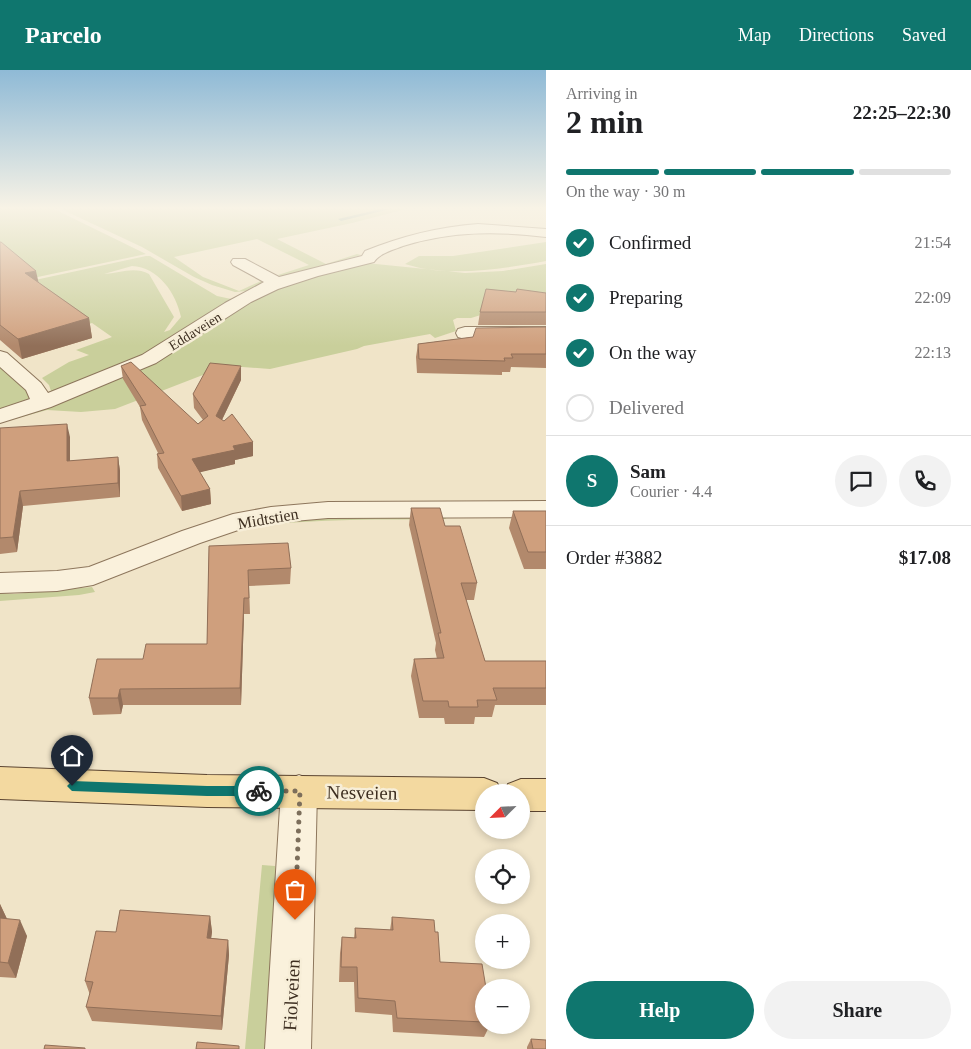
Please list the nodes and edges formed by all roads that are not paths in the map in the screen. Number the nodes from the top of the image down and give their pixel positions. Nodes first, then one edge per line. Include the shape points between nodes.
1 (370, 255) edge
2 (368, 259) junction
3 (239, 262) dead end
4 (390, 263) dead end
5 (278, 283) junction
6 (465, 332) dead end
7 (546, 333) edge
8 (0, 357) edge
9 (43, 402) junction
10 (0, 416) edge
11 (546, 509) edge
12 (0, 583) edge
13 (0, 783) edge
14 (300, 791) junction
15 (475, 794) edge
16 (530, 795) edge
17 (546, 795) edge
18 (288, 1049) edge

1 - 2 street, Eddaveien
2 - 4 street
2 - 5 street, Eddaveien
3 - 5 street
5 - 9 street, Eddaveien via 244,299 149,359
6 - 7 street
8 - 9 street via 34,387
9 - 10 street, Eddaveien
11 - 12 street, Midtstien via 328,510 271,515 242,520 192,537 92,576
13 - 14 main road, Nesveien
14 - 15 main road, Nesveien
14 - 18 street, Fiolveien
16 - 17 main road

